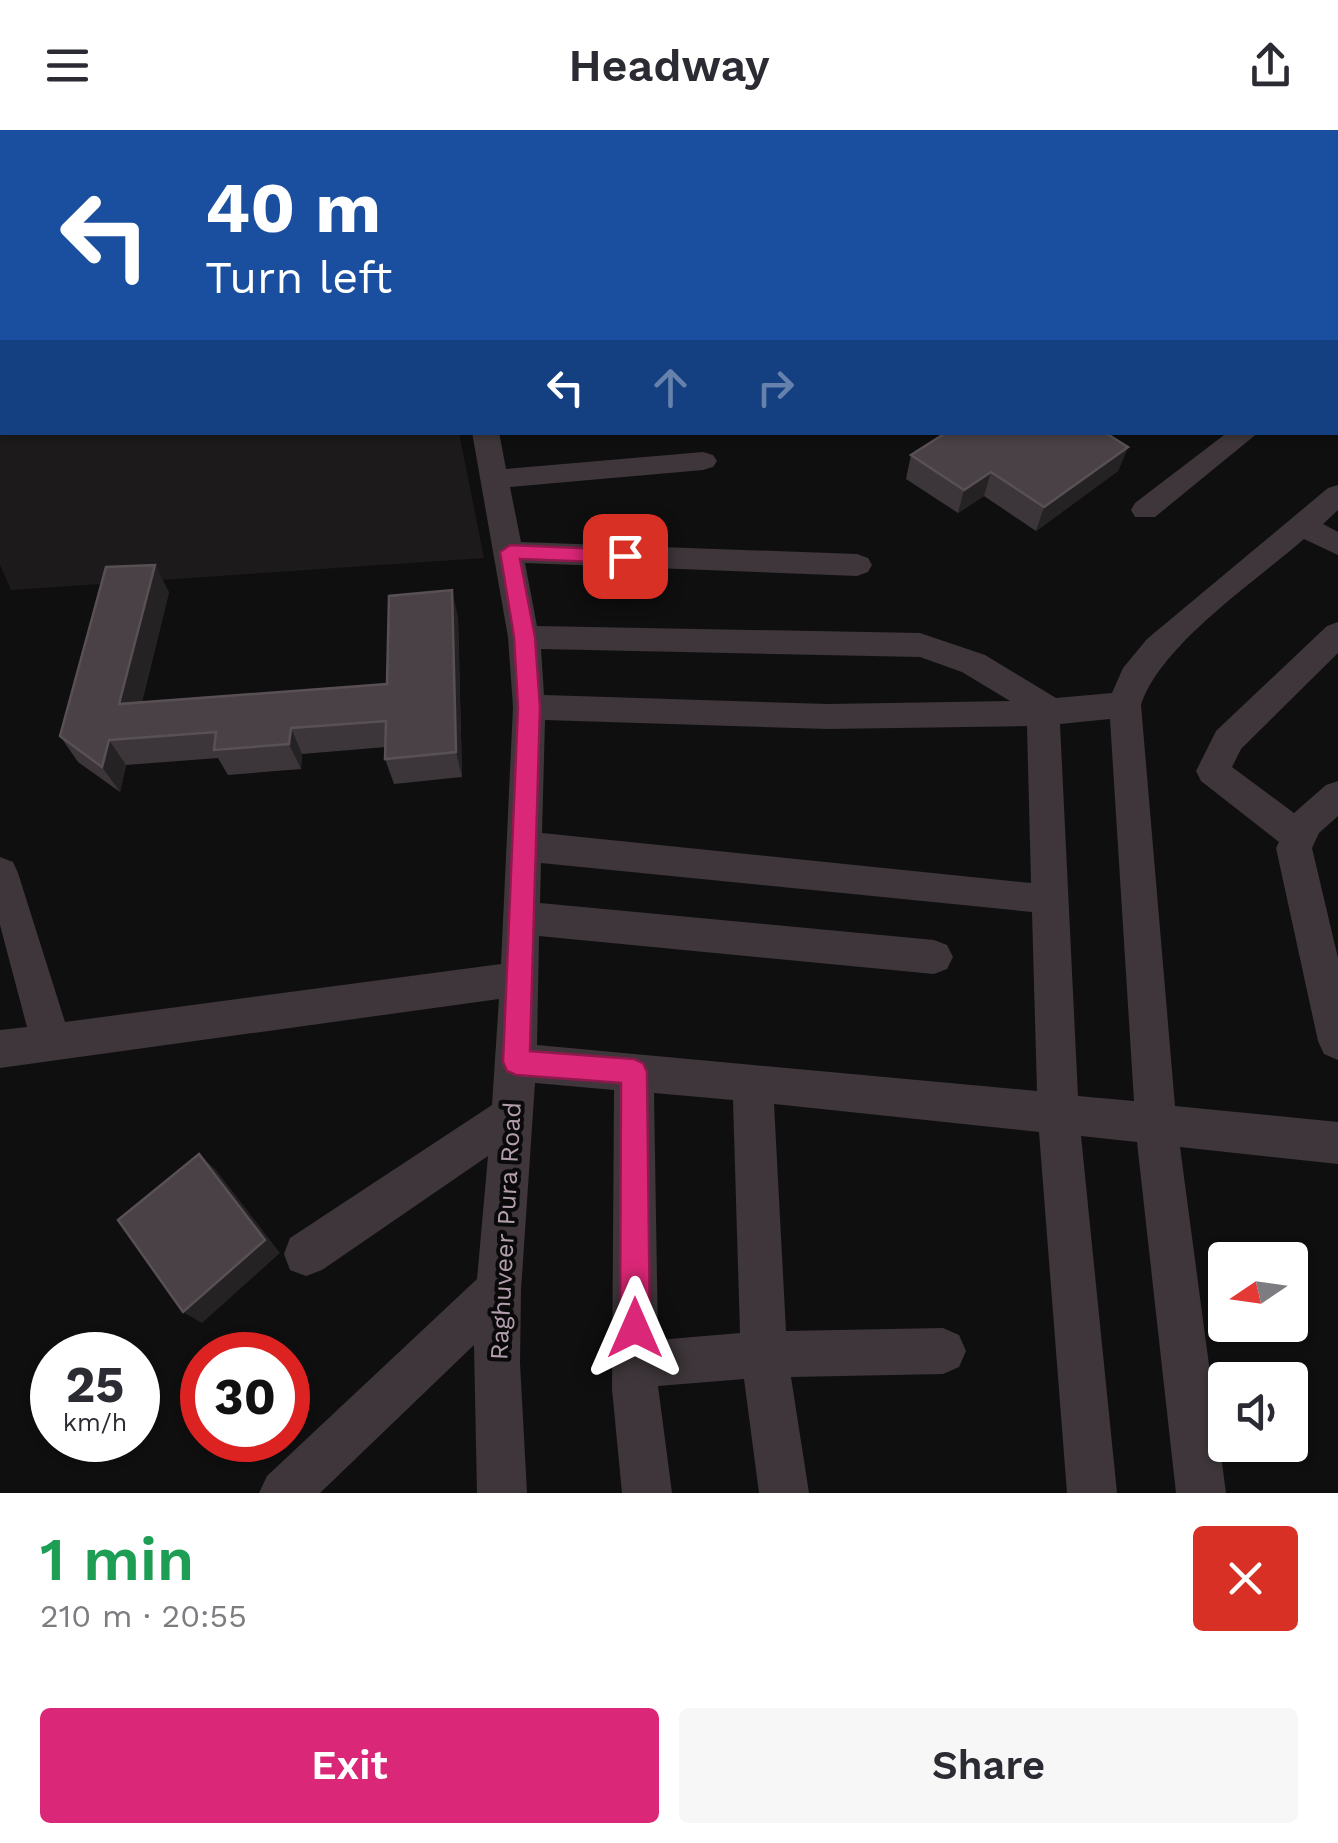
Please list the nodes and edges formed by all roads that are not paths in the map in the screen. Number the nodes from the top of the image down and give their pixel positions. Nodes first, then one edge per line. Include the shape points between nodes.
1 (486, 435) edge
2 (1242, 435) edge
3 (702, 461) dead end
4 (496, 479) junction
5 (1338, 495) edge
6 (1145, 510) dead end
7 (1302, 524) junction
8 (1338, 545) edge
9 (510, 552) junction
10 (857, 565) dead end
11 (1338, 634) edge
12 (524, 637) junction
13 (1126, 705) junction
14 (529, 707) junction
15 (1048, 713) junction
16 (1338, 794) edge
17 (1297, 834) junction
18 (523, 846) junction
19 (0, 873) edge
20 (1027, 898) dead end
21 (520, 918) junction
22 (934, 956) dead end
23 (518, 979) junction
24 (1338, 1041) edge
25 (52, 1042) junction
26 (0, 1049) edge
27 (516, 1062) junction
28 (634, 1072) junction
29 (753, 1082) junction
30 (1058, 1113) junction
31 (510, 1117) junction
32 (1156, 1123) junction
33 (1338, 1143) edge
34 (306, 1254) dead end
35 (499, 1290) junction
36 (943, 1351) dead end
37 (764, 1354) junction
38 (635, 1365) junction
39 (284, 1493) edge
40 (502, 1493) edge
41 (647, 1493) edge
42 (784, 1493) edge
43 (1092, 1493) edge
44 (1200, 1493) edge

1 - 4 street, Raghuveer Pura Road
2 - 6 street
3 - 4 street
4 - 9 street, Raghuveer Pura Road
5 - 7 street
7 - 8 street
7 - 13 street via 1158,647 1134,678
9 - 10 street
9 - 12 street, Raghuveer Pura Road
11 - 17 street via 1228,740 1213,770
12 - 14 street, Raghuveer Pura Road
12 - 15 street via 920,645 994,671
13 - 15 street
13 - 32 street
14 - 15 street via 829,716
14 - 18 street, Raghuveer Pura Road
15 - 30 street
16 - 17 street
17 - 24 street via 1294,848
18 - 20 street
18 - 21 street, Raghuveer Pura Road
19 - 25 street
21 - 22 street
21 - 23 street, Raghuveer Pura Road
23 - 25 street
23 - 27 street, Raghuveer Pura Road
25 - 26 street
27 - 28 street
27 - 31 street, Raghuveer Pura Road
28 - 29 street
28 - 38 street
29 - 30 street
29 - 37 street
30 - 32 street
30 - 43 street
31 - 34 street
31 - 35 street, Raghuveer Pura Road
32 - 33 street
32 - 44 street
35 - 39 street
35 - 40 street, Raghuveer Pura Road
36 - 37 street
37 - 38 street
37 - 42 street
38 - 41 street

